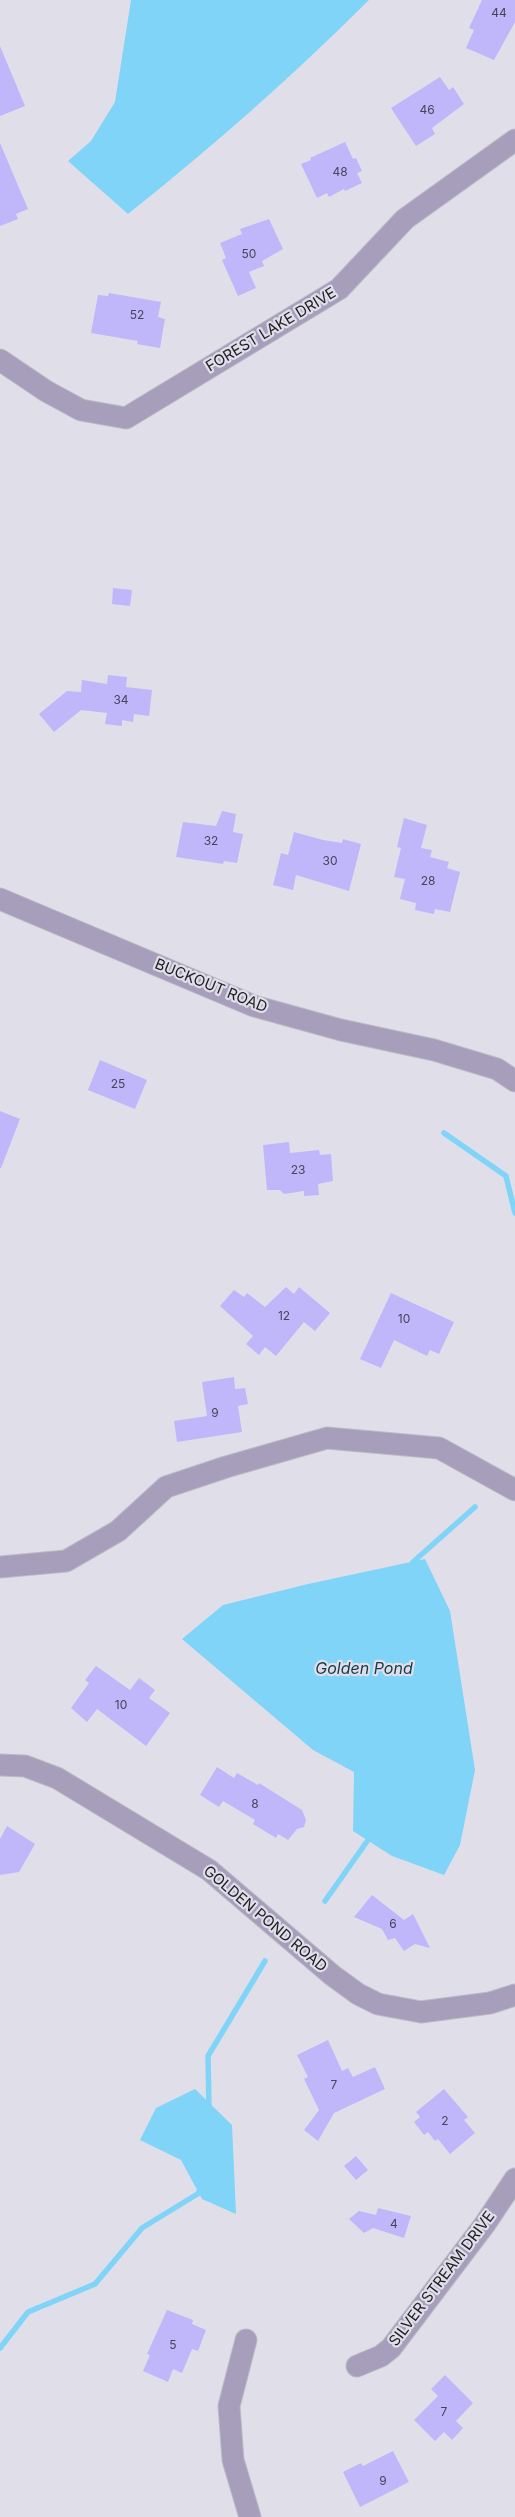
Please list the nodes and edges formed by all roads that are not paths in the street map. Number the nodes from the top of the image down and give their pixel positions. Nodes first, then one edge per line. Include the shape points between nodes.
1 (515, 140) edge
2 (0, 360) edge
3 (0, 899) edge
4 (515, 1080) edge
5 (515, 1490) edge
6 (0, 1567) edge
7 (0, 1764) edge
8 (515, 1994) edge
9 (515, 2179) edge
10 (246, 2340) dead end
11 (357, 2366) dead end
12 (250, 2517) edge

1 - 2 street, FOREST LAKE DRIVE via 405,219 339,289 126,418 81,410
3 - 4 street, BUCKOUT ROAD via 254,1006 434,1050 497,1070
5 - 6 street via 438,1448 327,1438 166,1487 118,1531 66,1561
7 - 8 street, GOLDEN POND ROAD via 25,1766 57,1778 209,1870 332,1975 378,2004 422,2012 490,2004
9 - 11 street, SILVER STREAM DRIVE via 391,2348
10 - 12 street via 229,2406 233,2460

